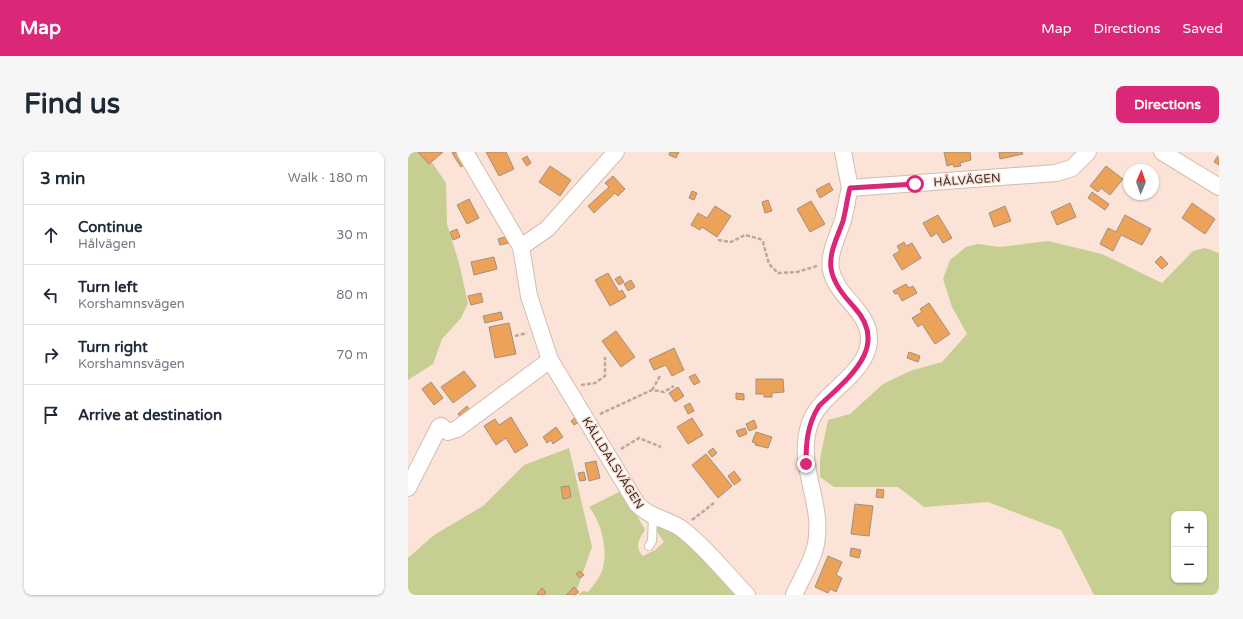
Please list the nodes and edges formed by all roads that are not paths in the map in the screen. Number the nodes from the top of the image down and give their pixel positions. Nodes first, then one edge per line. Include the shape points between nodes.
1 (464, 152) edge
2 (616, 152) edge
3 (843, 152) edge
4 (1088, 152) edge
5 (1162, 152) edge
6 (1219, 187) edge
7 (850, 188) junction
8 (521, 247) junction
9 (550, 360) junction
10 (408, 488) edge
11 (653, 517) junction
12 (649, 546) dead end
13 (747, 595) edge
14 (794, 595) edge

1 - 8 street, KÄLLDALSVÄGEN
2 - 8 street via 547,229
3 - 7 street
4 - 7 street, HÅLVÄGEN via 1072,168 1056,173
5 - 6 street
7 - 14 street via 831,258 831,268 839,289 866,323 869,343 858,366 819,406 810,423 806,464 818,534
8 - 9 street, KÄLLDALSVÄGEN via 529,296
9 - 10 street via 457,429 448,432 441,426
9 - 11 street, KÄLLDALSVÄGEN via 637,504
11 - 12 lane via 652,541
11 - 13 street, KÄLLDALSVÄGEN via 676,525

